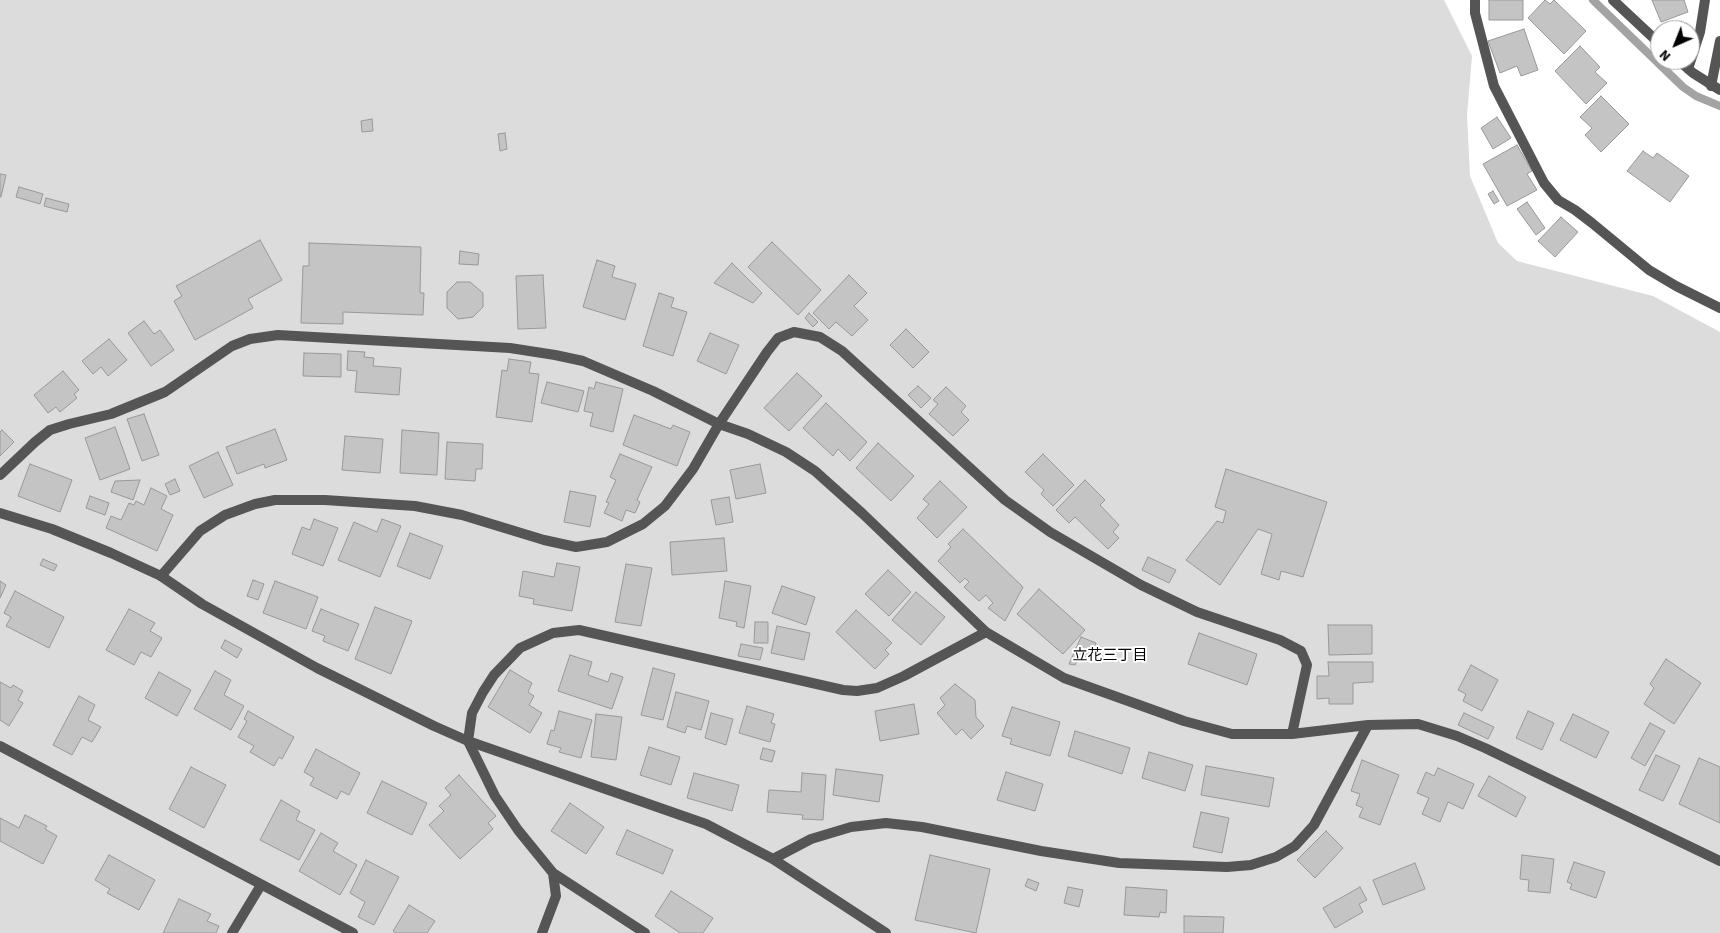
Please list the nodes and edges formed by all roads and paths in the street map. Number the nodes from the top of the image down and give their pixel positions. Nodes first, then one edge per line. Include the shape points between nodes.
1 (1475, 0) edge
2 (1614, 0) edge
3 (1705, 0) edge
4 (1700, 32) edge
5 (1650, 34) edge
6 (1720, 41) edge
7 (1688, 70) edge
8 (1715, 88) edge
9 (1720, 308) edge
10 (719, 424) junction
11 (0, 474) edge
12 (0, 513) edge
13 (161, 576) junction
14 (986, 632) junction
15 (1368, 725) junction
16 (1292, 734) junction
17 (468, 741) junction
18 (0, 746) edge
19 (773, 859) junction
20 (1720, 861) edge
21 (554, 873) junction
22 (261, 885) junction
23 (232, 933) edge
24 (353, 933) edge
25 (542, 933) edge
26 (645, 933) edge
27 (886, 933) edge

1 - 9 street via 1475,13 1494,86 1544,182 1558,200 1581,214 1649,270
2 - 5 street
3 - 4 street
6 - 8 street
7 - 8 street
10 - 11 street via 583,361 556,355 510,348 278,335 250,339 232,346 165,392 111,414 50,430
10 - 13 street via 693,469 665,506 643,524 607,542 576,547 462,514 415,506 274,500 225,515 200,531
10 - 14 street via 786,452 815,472
10 - 16 street via 778,338 794,332 820,337 842,352 1006,500 1050,532 1141,585 1189,608 1301,650 1307,665
12 - 13 street via 52,529
13 - 17 street via 202,604 317,668
14 - 16 street via 1064,678 1184,721 1232,734
14 - 17 street via 904,676 877,688 857,691 579,630 552,633 520,648 494,675 472,713
15 - 16 street
15 - 19 street via 1314,825 1289,850 1276,858 1250,865 1120,863 886,823 831,832
15 - 20 street via 1418,724 1457,736
17 - 19 street via 706,824
17 - 21 street via 495,796
18 - 22 street
19 - 27 street
21 - 25 street via 556,896
21 - 26 street
22 - 23 street
22 - 24 street

